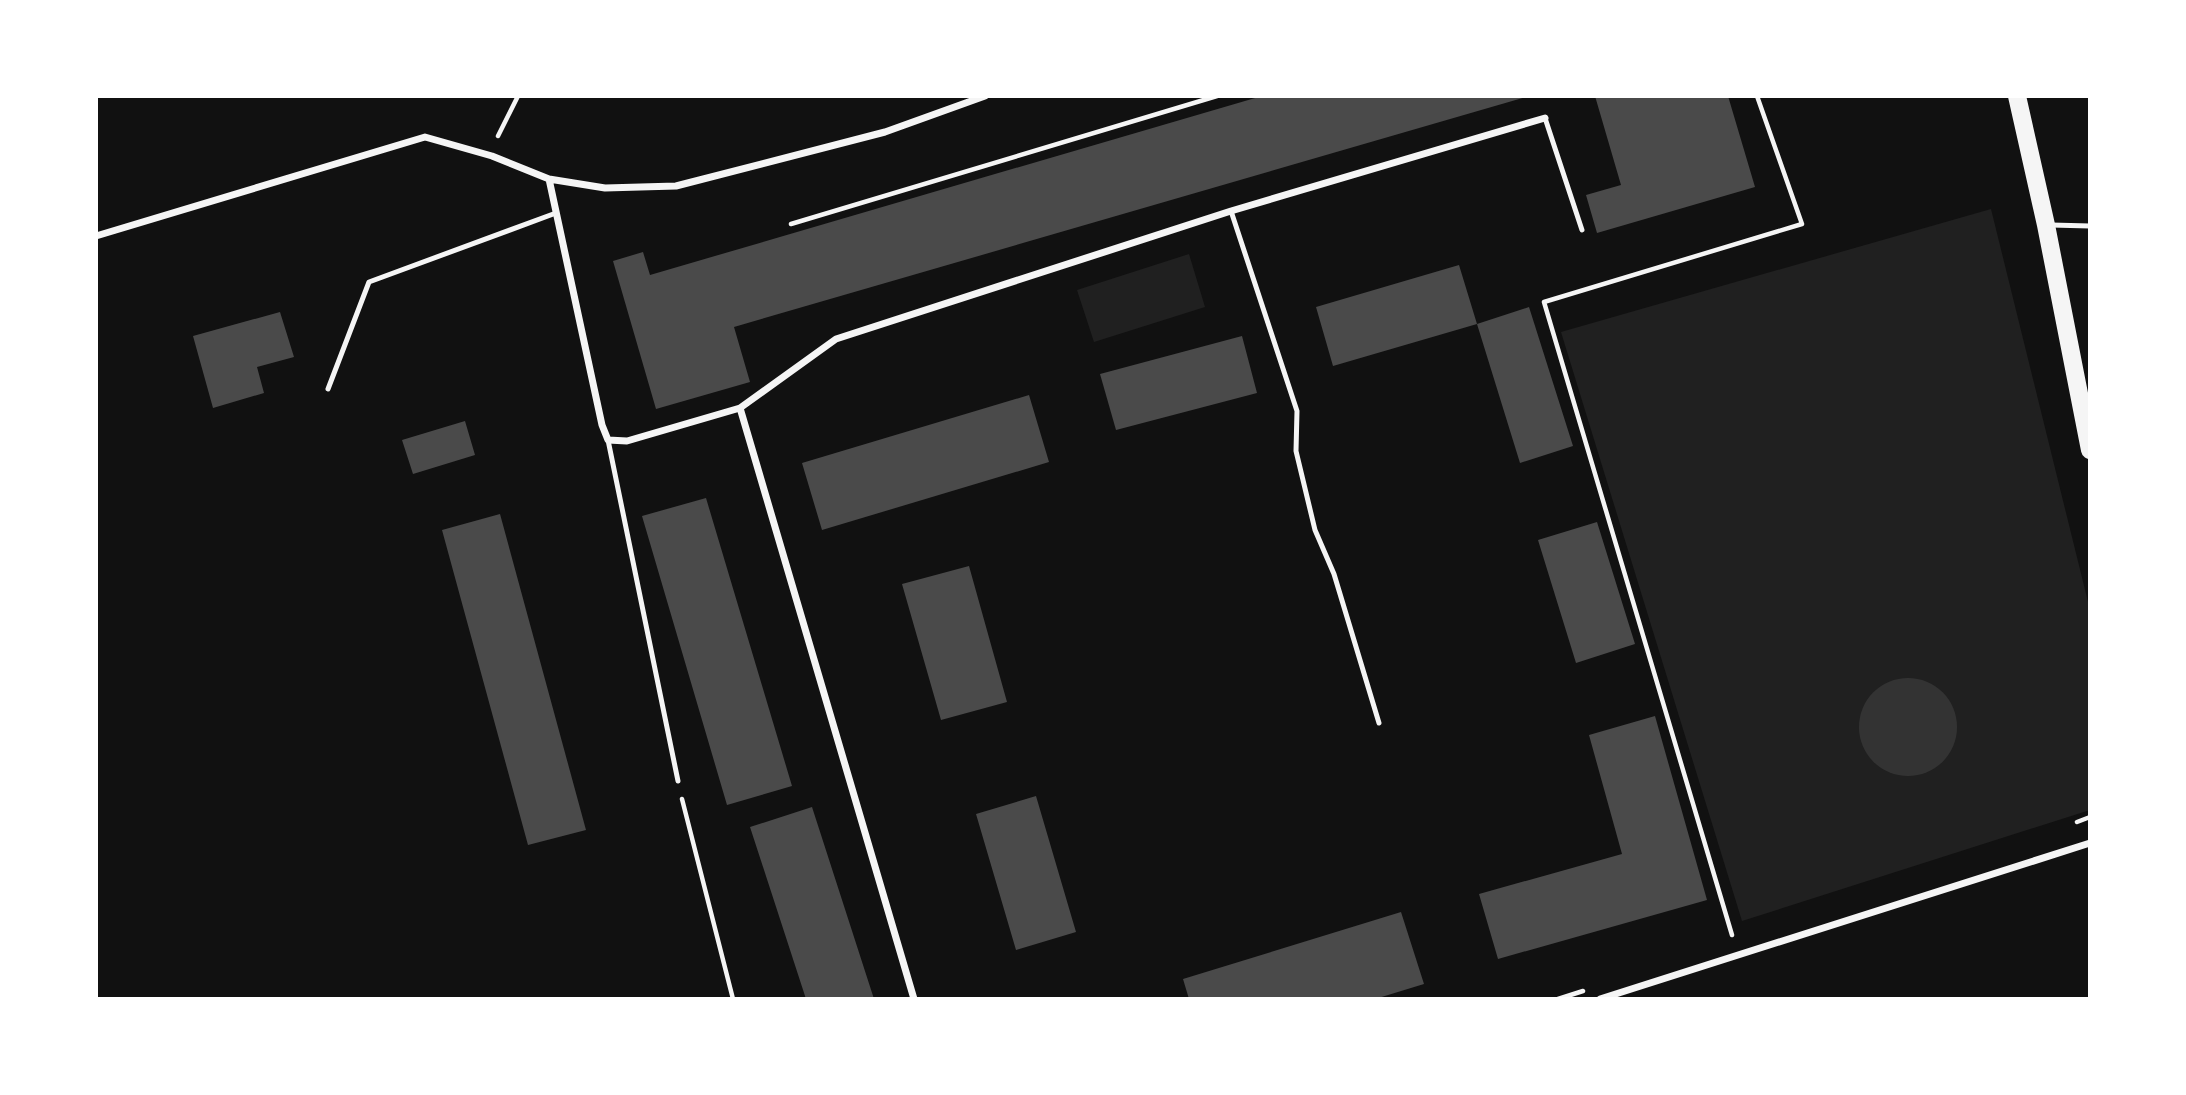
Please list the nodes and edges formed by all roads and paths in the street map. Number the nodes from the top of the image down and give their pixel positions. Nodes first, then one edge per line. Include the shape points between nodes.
1 (518, 96) edge
2 (985, 96) edge
3 (1217, 96) edge
4 (1757, 96) edge
5 (2017, 96) edge
6 (1545, 118) joint
7 (492, 156) junction
8 (549, 179) junction
9 (1231, 211) junction
10 (556, 213) junction
11 (790, 224) dead end
12 (2046, 225) junction
13 (2090, 226) edge
14 (1582, 230) dead end
15 (96, 236) edge
16 (328, 389) dead end
17 (2085, 407) edge
18 (740, 408) junction
19 (608, 440) junction
20 (2090, 450) edge
21 (1379, 723) dead end
22 (678, 781) joint
23 (2090, 843) edge
24 (1735, 946) dead end
25 (733, 999) edge
26 (914, 999) edge
27 (1600, 999) edge

1 - 7 path
2 - 8 street via 885,132 676,186 605,188
3 - 11 path
4 - 24 path via 1802,224 1544,302
5 - 12 main road
6 - 9 street
6 - 14 lane
7 - 8 street
7 - 15 street via 425,137
8 - 10 street
9 - 18 street via 836,339
9 - 21 lane via 1297,411 1296,450 1315,530 1334,574
10 - 16 lane via 369,282
10 - 19 street
12 - 13 lane
12 - 17 main road
17 - 20 main road
18 - 19 street via 627,441
18 - 26 street
19 - 22 lane
22 - 25 path
23 - 27 street

